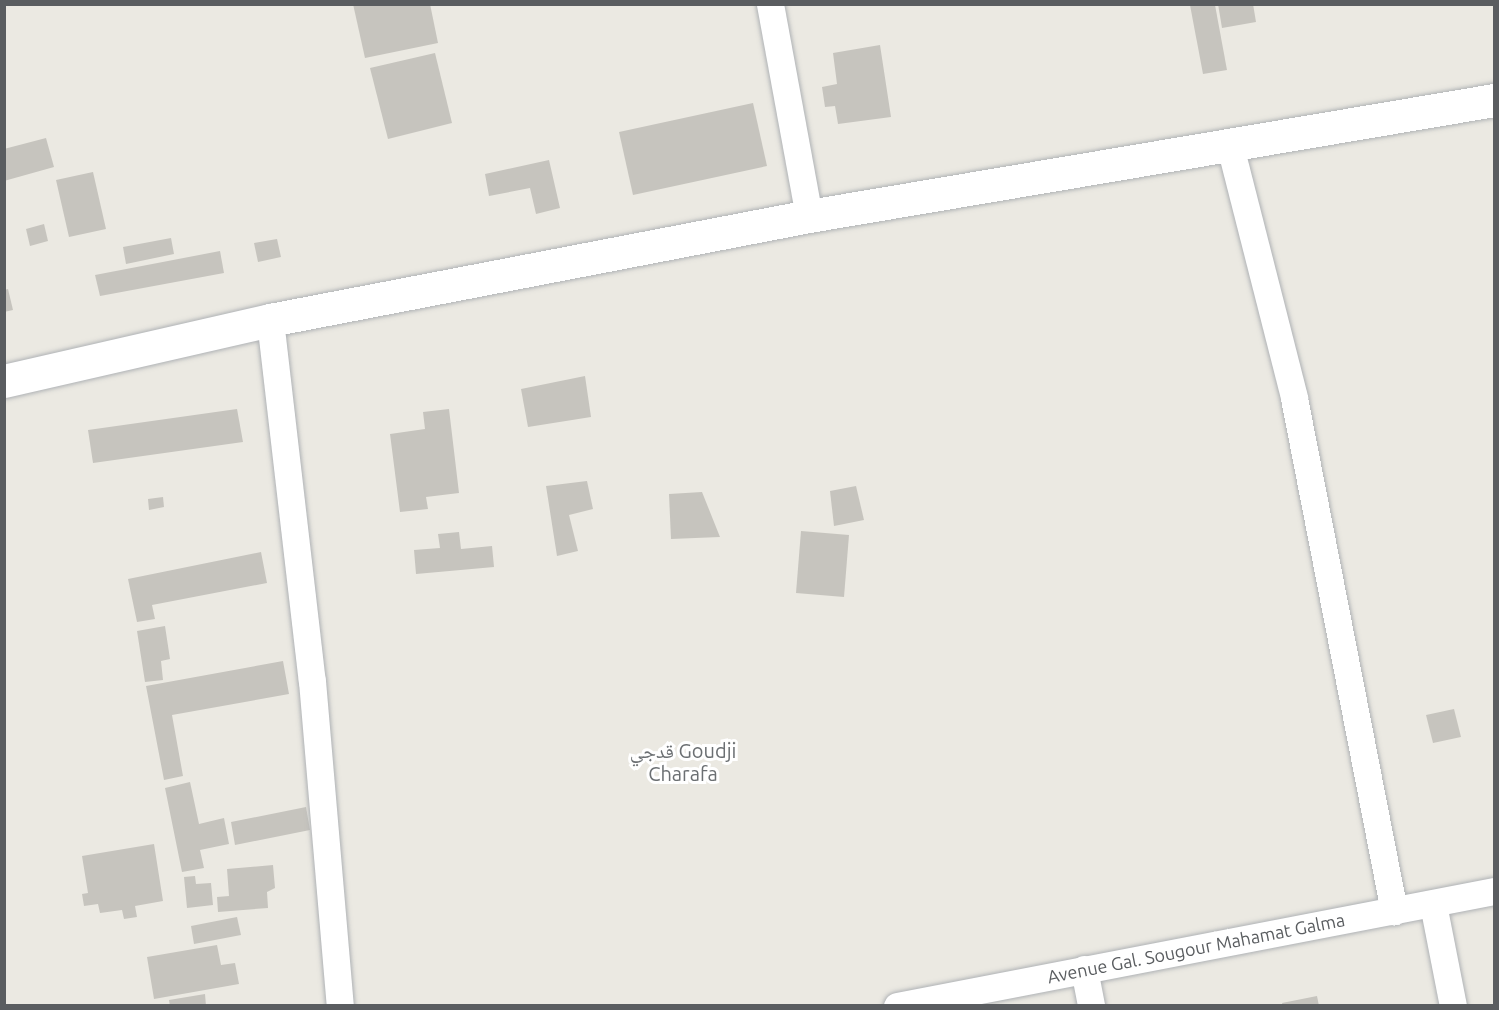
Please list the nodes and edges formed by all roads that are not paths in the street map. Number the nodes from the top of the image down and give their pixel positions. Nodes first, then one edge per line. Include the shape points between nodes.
1 (770, 4) edge
2 (1494, 100) edge
3 (1230, 146) junction
4 (809, 216) junction
5 (270, 320) junction
6 (4, 381) edge
7 (1494, 891) edge
8 (1433, 904) junction
9 (1394, 911) junction
10 (1084, 969) junction
11 (340, 1005) edge
12 (897, 1005) edge
13 (1091, 1005) edge
14 (1452, 1005) edge

1 - 4 street
2 - 3 main road
3 - 4 main road
3 - 9 street via 1294,398
4 - 5 main road
5 - 6 main road
5 - 11 street via 312,681
7 - 8 street, Avenue Gal. Sougour Mahamat Galma
8 - 9 street, Avenue Gal. Sougour Mahamat Galma
8 - 14 street
9 - 10 street, Avenue Gal. Sougour Mahamat Galma
10 - 12 street, Avenue Gal. Sougour Mahamat Galma
10 - 13 street

